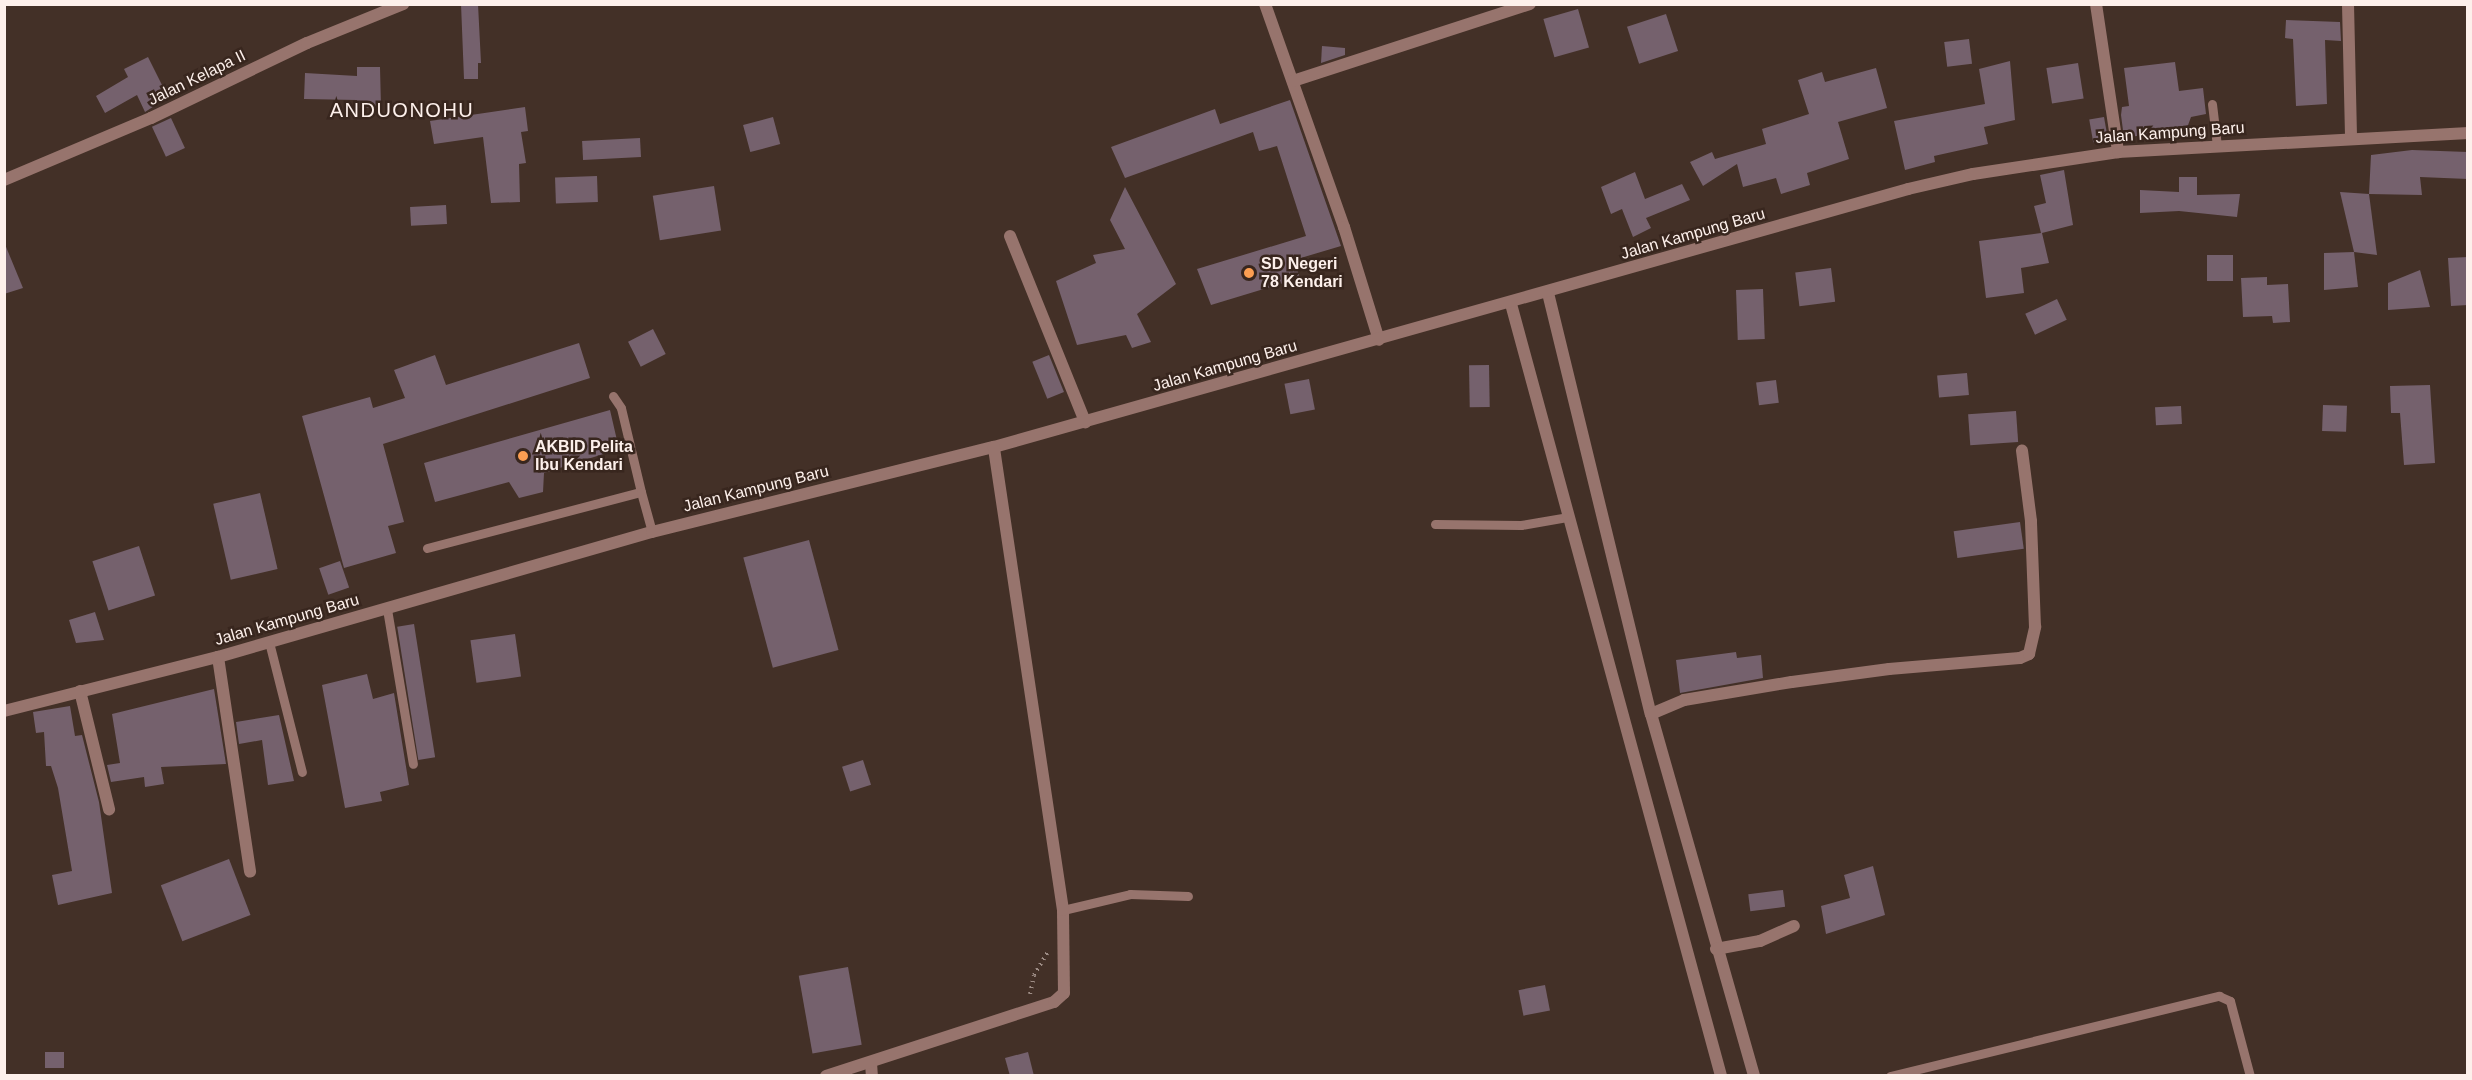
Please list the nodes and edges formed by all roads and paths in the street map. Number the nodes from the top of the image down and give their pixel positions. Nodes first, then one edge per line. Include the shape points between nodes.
1 (403, 4) edge
2 (1265, 4) edge
3 (1530, 4) edge
4 (2096, 4) edge
5 (2348, 4) edge
6 (1293, 81) junction
7 (2212, 104) dead end
8 (2468, 133) edge
9 (2351, 139) junction
10 (2217, 146) junction
11 (2118, 152) junction
12 (4, 180) edge
13 (1010, 236) dead end
14 (1548, 293) junction
15 (1511, 304) junction
16 (1379, 340) junction
17 (612, 396) dead end
18 (1085, 422) junction
19 (994, 447) junction
20 (2022, 451) dead end
21 (641, 492) junction
22 (1568, 517) junction
23 (1435, 524) dead end
24 (652, 532) junction
25 (427, 548) dead end
26 (387, 609) junction
27 (269, 642) junction
28 (218, 657) junction
29 (80, 691) junction
30 (4, 711) edge
31 (1651, 714) junction
32 (413, 764) dead end
33 (302, 772) dead end
34 (109, 809) dead end
35 (250, 872) dead end
36 (1188, 896) dead end
37 (1063, 910) junction
38 (1794, 926) dead end
39 (1063, 937) junction
40 (1716, 949) junction
41 (1022, 1011) junction
42 (871, 1069) edge
43 (826, 1076) edge
44 (1721, 1076) edge
45 (1754, 1076) edge
46 (1890, 1076) edge
47 (2250, 1076) edge

1 - 12 street, Jalan Kelapa II via 307,43 151,118
2 - 6 street
3 - 6 street
4 - 11 street
5 - 9 street
6 - 16 street
7 - 10 lane
8 - 9 street, Jalan Kampung Baru
9 - 10 street, Jalan Kampung Baru
10 - 11 street, Jalan Kampung Baru
11 - 14 street, Jalan Kampung Baru via 1973,174 1908,189
13 - 18 street
14 - 15 street, Jalan Kampung Baru
14 - 31 street
15 - 16 street, Jalan Kampung Baru
15 - 22 street
16 - 18 street, Jalan Kampung Baru
17 - 21 lane via 621,408
18 - 19 street, Jalan Kampung Baru
19 - 24 street, Jalan Kampung Baru
19 - 37 street
20 - 31 street via 2031,521 2035,627 2029,654 1792,682 1684,700
21 - 24 lane
21 - 25 lane
22 - 23 lane via 1521,525
22 - 44 street
24 - 26 street, Jalan Kampung Baru
26 - 27 street, Jalan Kampung Baru
26 - 32 lane
27 - 28 street, Jalan Kampung Baru
27 - 33 lane
28 - 29 street, Jalan Kampung Baru
28 - 35 street
29 - 30 street, Jalan Kampung Baru
29 - 34 street
31 - 40 street
36 - 37 lane via 1130,894
37 - 39 street
38 - 40 street via 1761,941
39 - 41 path via 1041,960
39 - 41 street via 1065,987 1061,998
40 - 45 street
41 - 42 street
42 - 43 street
46 - 47 lane via 2219,996 2230,1001

